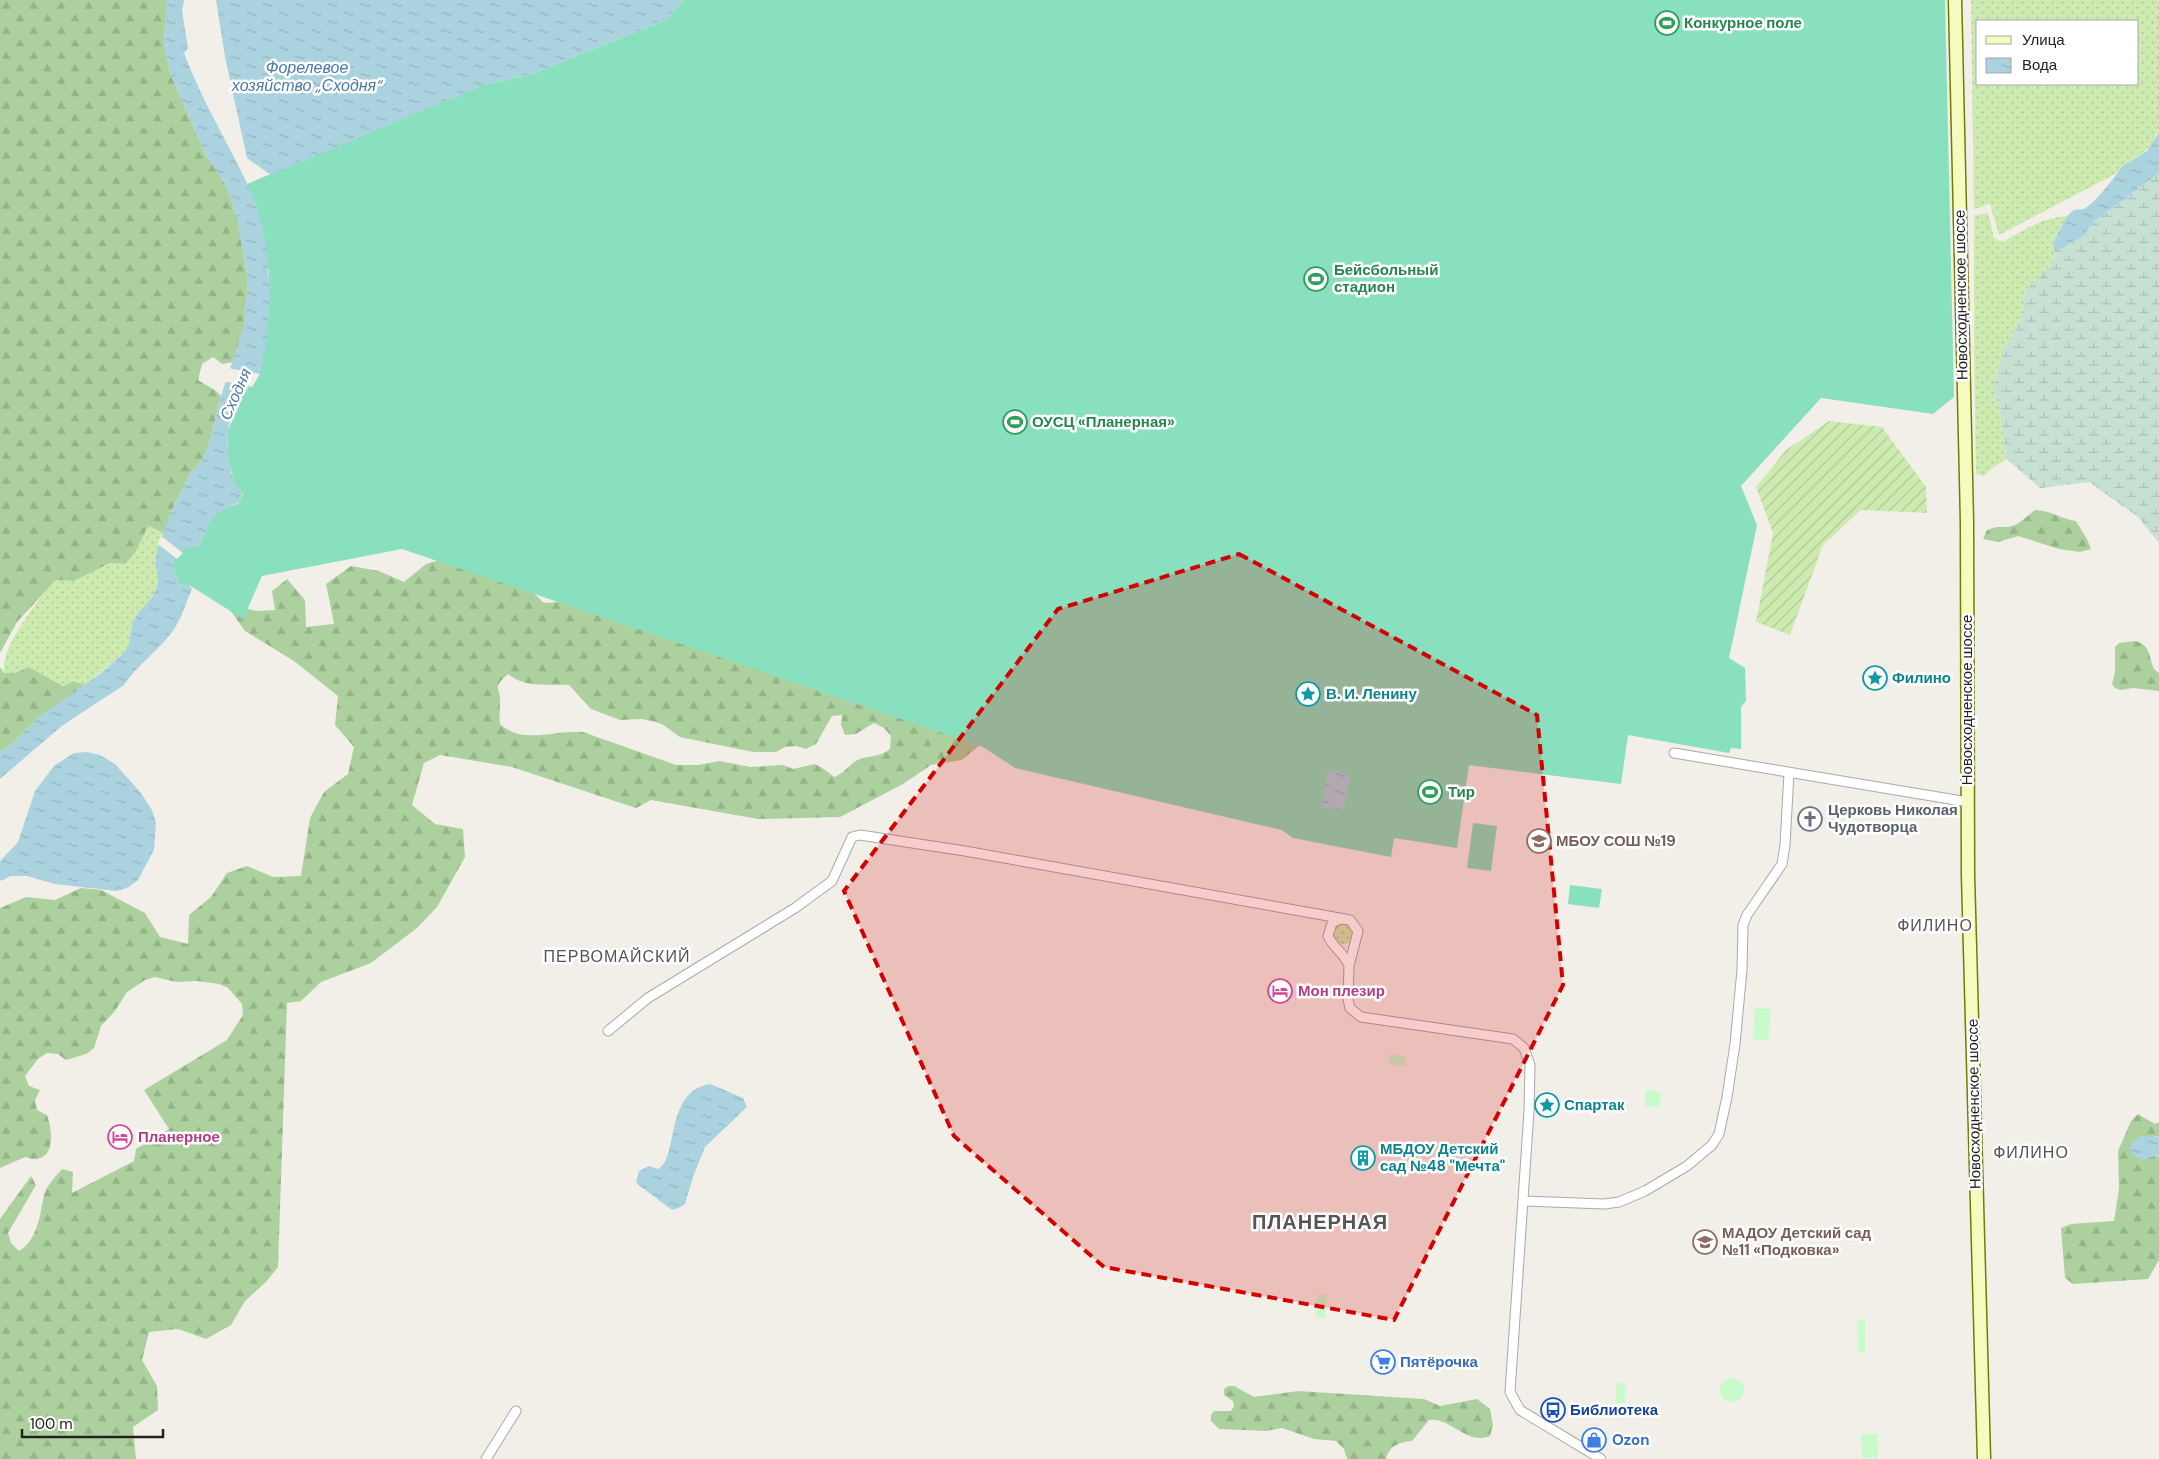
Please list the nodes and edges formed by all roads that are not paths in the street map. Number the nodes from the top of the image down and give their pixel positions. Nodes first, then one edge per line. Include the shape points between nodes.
1 (1955, 0) edge
2 (1674, 753) dead end
3 (1789, 774) junction
4 (1968, 802) junction
5 (1320, 913) junction
6 (1345, 918) junction
7 (1329, 927) junction
8 (1357, 940) junction
9 (1337, 947) junction
10 (1349, 966) junction
11 (608, 1031) dead end
12 (1523, 1201) junction
13 (516, 1411) dead end
14 (486, 1459) edge
15 (1601, 1459) edge
16 (1984, 1459) edge

1 - 4 main road, Новосходненское шоссе via 1967,522
2 - 3 street
3 - 4 street
3 - 12 street via 1782,864 1747,915 1744,925 1735,1044 1719,1134 1712,1145 1687,1166 1619,1202
4 - 16 main road, Новосходненское шоссе
5 - 6 street
5 - 7 street
5 - 11 street via 860,835 852,837 832,881 795,908 648,998
6 - 7 street via 1336,920
6 - 8 street via 1356,926
7 - 9 street via 1328,936
8 - 9 street via 1346,949
8 - 10 street
9 - 10 street
10 - 12 street via 1350,1008 1361,1016 1513,1039 1524,1048 1530,1065
12 - 15 street via 1510,1392 1520,1410
13 - 14 street

